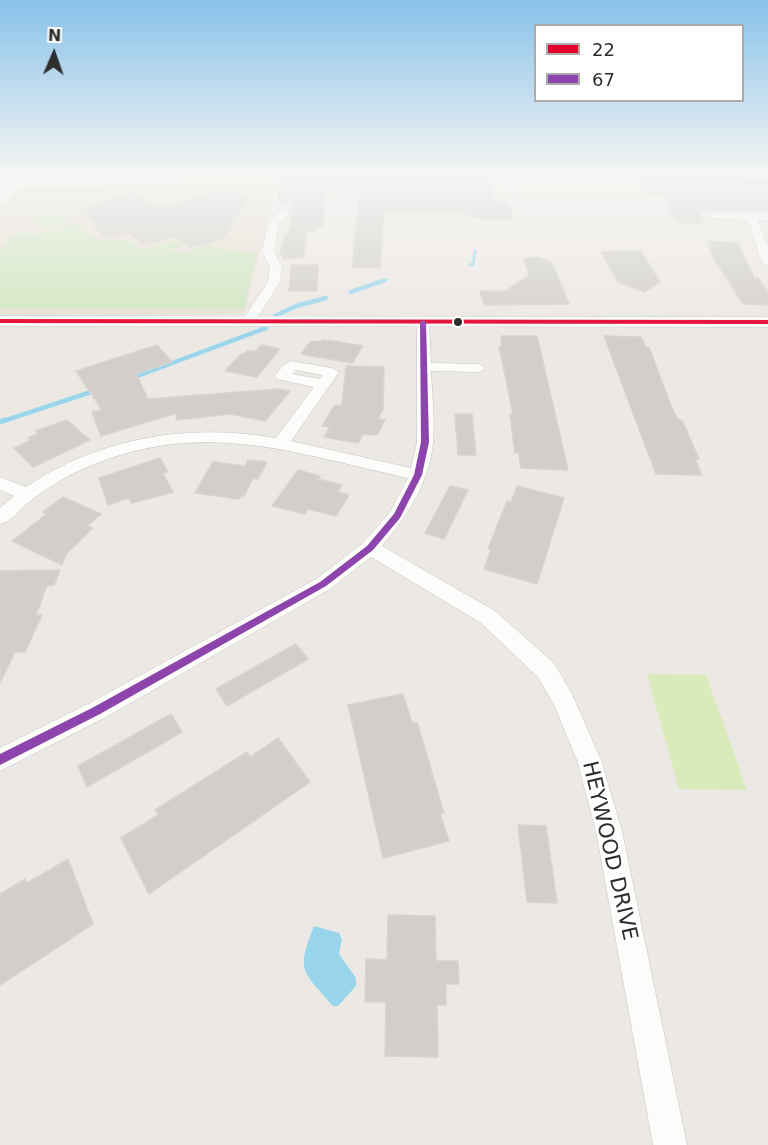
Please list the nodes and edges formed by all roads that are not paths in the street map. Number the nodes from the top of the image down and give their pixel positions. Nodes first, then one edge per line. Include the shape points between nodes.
1 (272, 228) edge
2 (756, 228) edge
3 (768, 263) edge
4 (0, 321) edge
5 (248, 321) junction
6 (423, 321) junction
7 (768, 322) edge
8 (425, 367) junction
9 (479, 368) dead end
10 (322, 384) dead end
11 (280, 444) junction
12 (418, 475) junction
13 (0, 483) edge
14 (27, 495) junction
15 (0, 518) edge
16 (370, 548) junction
17 (0, 760) edge
18 (670, 1145) edge

1 - 5 street via 268,251 276,268 274,282
2 - 3 street
4 - 5 street
5 - 6 street
6 - 7 street
6 - 8 street
8 - 9 street
8 - 12 street via 425,442
10 - 11 street
11 - 12 street
11 - 14 street via 234,437 168,439 125,448 73,467
12 - 16 street via 397,516
13 - 14 street
14 - 15 street
16 - 17 street via 323,584
16 - 18 street, HEYWOOD DRIVE via 488,617 546,670 564,701 589,760 609,831

